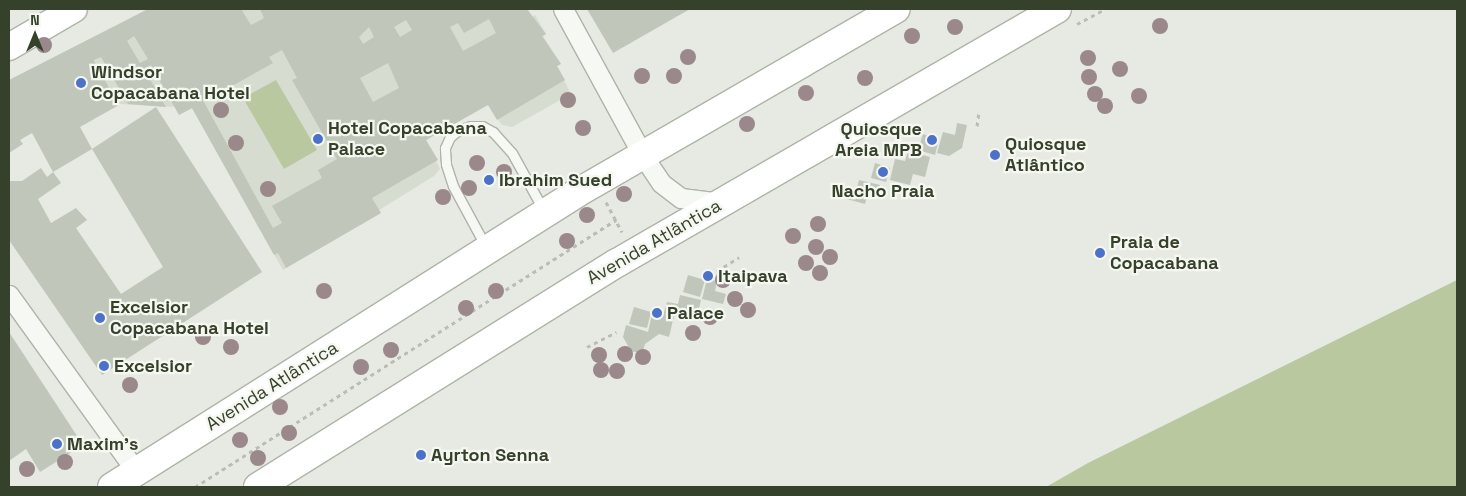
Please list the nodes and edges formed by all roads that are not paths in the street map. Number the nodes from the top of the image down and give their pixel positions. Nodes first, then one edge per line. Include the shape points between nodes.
1 (74, 9) edge
2 (563, 9) edge
3 (896, 9) edge
4 (1057, 9) edge
5 (9, 47) edge
6 (643, 156) junction
7 (720, 203) junction
8 (545, 213) junction
9 (488, 249) junction
10 (9, 294) edge
11 (136, 471) junction
12 (112, 487) edge
13 (258, 487) edge

1 - 5 main road
2 - 6 street
3 - 6 highway, Avenida Atlântica
4 - 7 highway, Avenida Atlântica
6 - 7 street via 671,193 681,198
6 - 8 highway, Avenida Atlântica
7 - 13 highway, Avenida Atlântica via 478,348
8 - 9 highway, Avenida Atlântica
8 - 9 lane via 512,153 493,132 477,126 458,130 445,148 446,164 453,186
9 - 11 highway, Avenida Atlântica
10 - 11 street
11 - 12 highway, Avenida Atlântica

